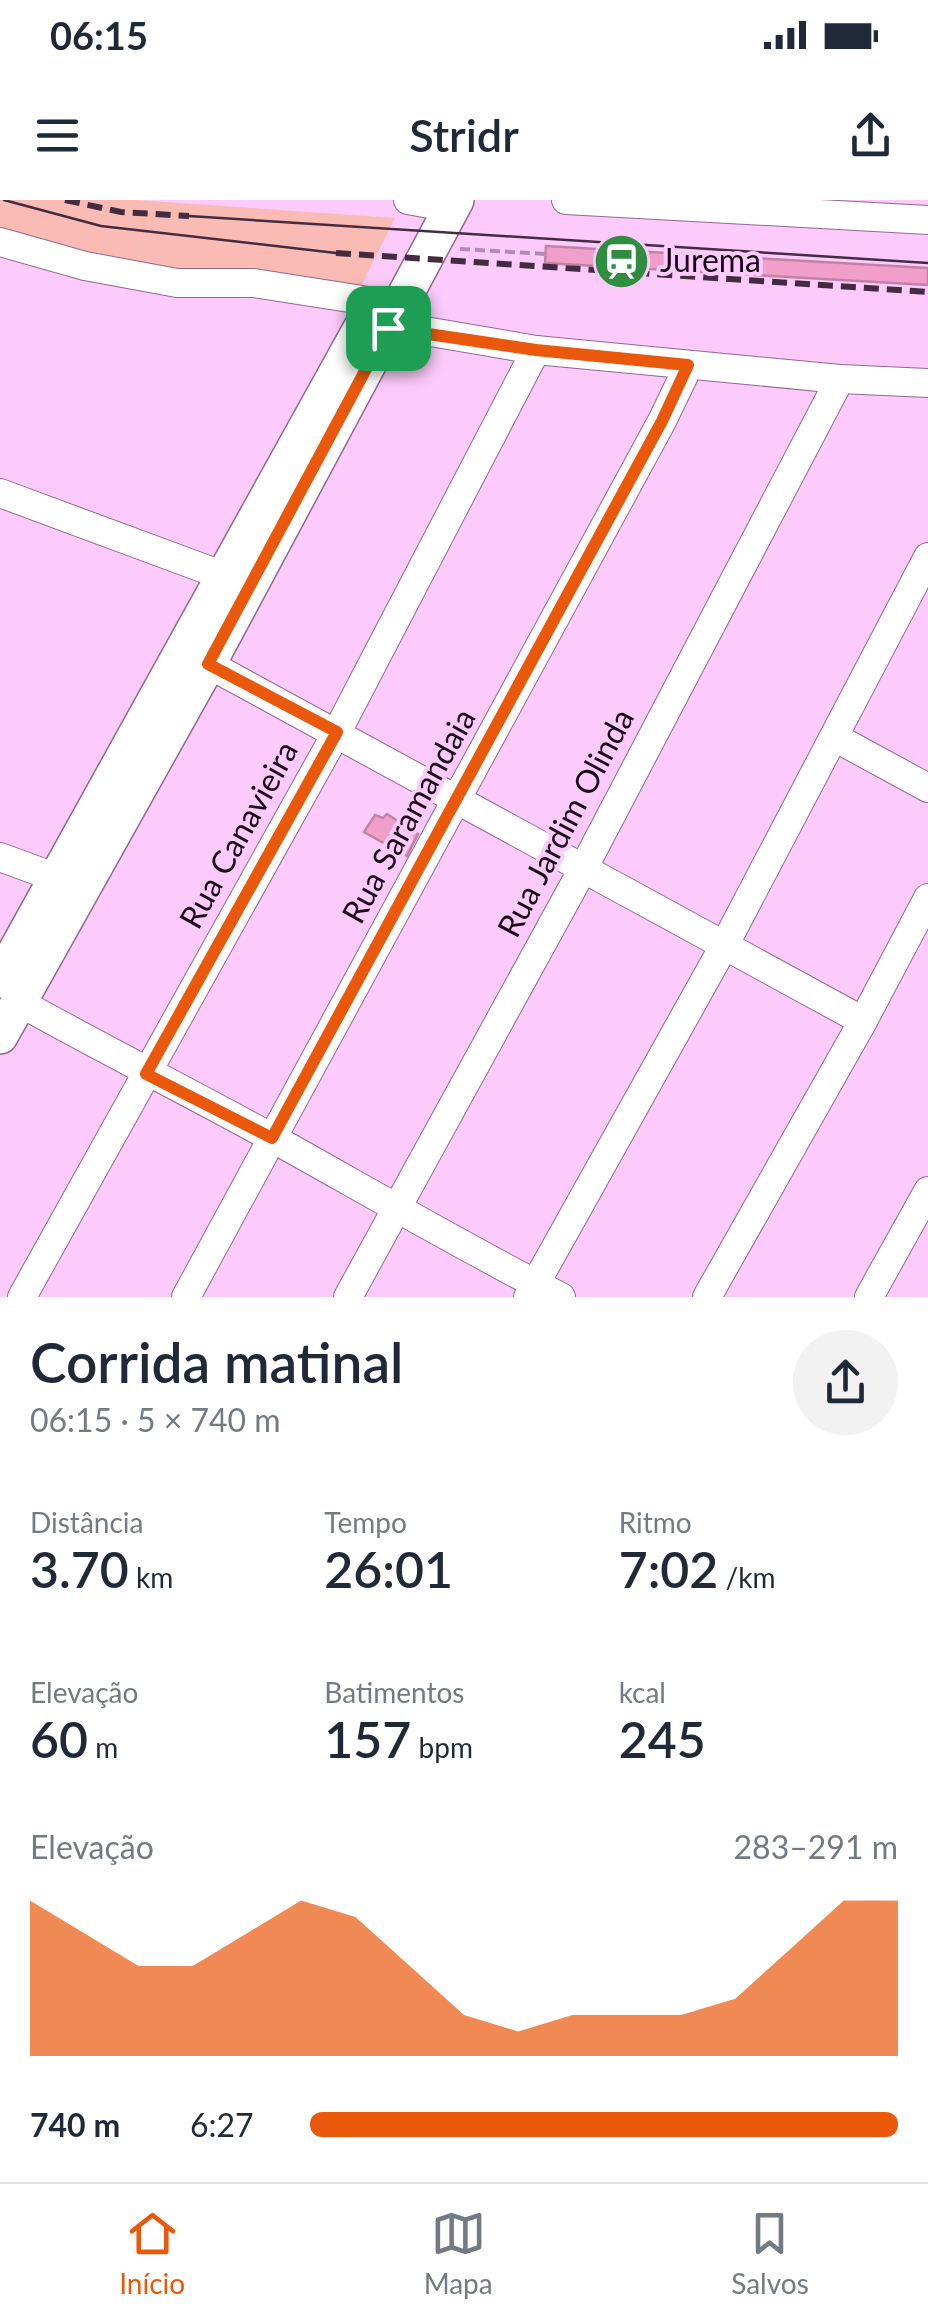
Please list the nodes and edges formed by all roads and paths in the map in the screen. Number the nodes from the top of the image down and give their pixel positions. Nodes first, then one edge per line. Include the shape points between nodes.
1 (566, 200) edge
2 (434, 202) edge
3 (928, 220) edge
4 (0, 242) edge
5 (477, 250) dead end
6 (546, 254) dead end
7 (376, 316) junction
8 (536, 350) junction
9 (688, 365) junction
10 (840, 379) junction
11 (928, 383) edge
12 (0, 493) edge
13 (928, 557) edge
14 (224, 576) junction
15 (208, 664) junction
16 (337, 732) junction
17 (836, 738) junction
18 (928, 788) edge
19 (458, 799) junction
20 (0, 857) edge
21 (584, 867) junction
22 (56, 878) junction
23 (928, 898) edge
24 (724, 946) junction
25 (9, 991) edge
26 (863, 1020) junction
27 (0, 1036) edge
28 (146, 1074) junction
29 (272, 1138) junction
30 (928, 1191) edge
31 (395, 1210) junction
32 (919, 1225) edge
33 (542, 1293) edge
34 (22, 1297) edge
35 (186, 1297) edge
36 (348, 1297) edge
37 (708, 1297) edge
38 (869, 1297) edge

1 - 3 street
2 - 7 main road
4 - 7 street via 178,282 254,283
5 - 6 path
7 - 8 street
7 - 14 main road
7 - 15 main road
8 - 9 street
8 - 16 street, Rua Canavieira
9 - 10 street
9 - 19 street, Rua Saramandaia
10 - 11 street
10 - 21 street, Rua Jardim Olinda
12 - 14 street
13 - 17 street
14 - 22 main road
15 - 16 street
15 - 25 main road
16 - 19 street
16 - 28 street, Rua Canavieira
17 - 18 street
17 - 24 street
19 - 21 street
19 - 29 street, Rua Saramandaia
20 - 22 street
21 - 24 street
21 - 31 street, Rua Jardim Olinda
22 - 25 main road
23 - 26 street
24 - 26 street
24 - 33 street
25 - 27 main road
25 - 28 street
26 - 37 street
28 - 29 street
28 - 34 street, Rua Canavieira
29 - 31 street
29 - 35 street, Rua Saramandaia
30 - 32 street
31 - 33 street
31 - 36 street, Rua Jardim Olinda
32 - 38 street

